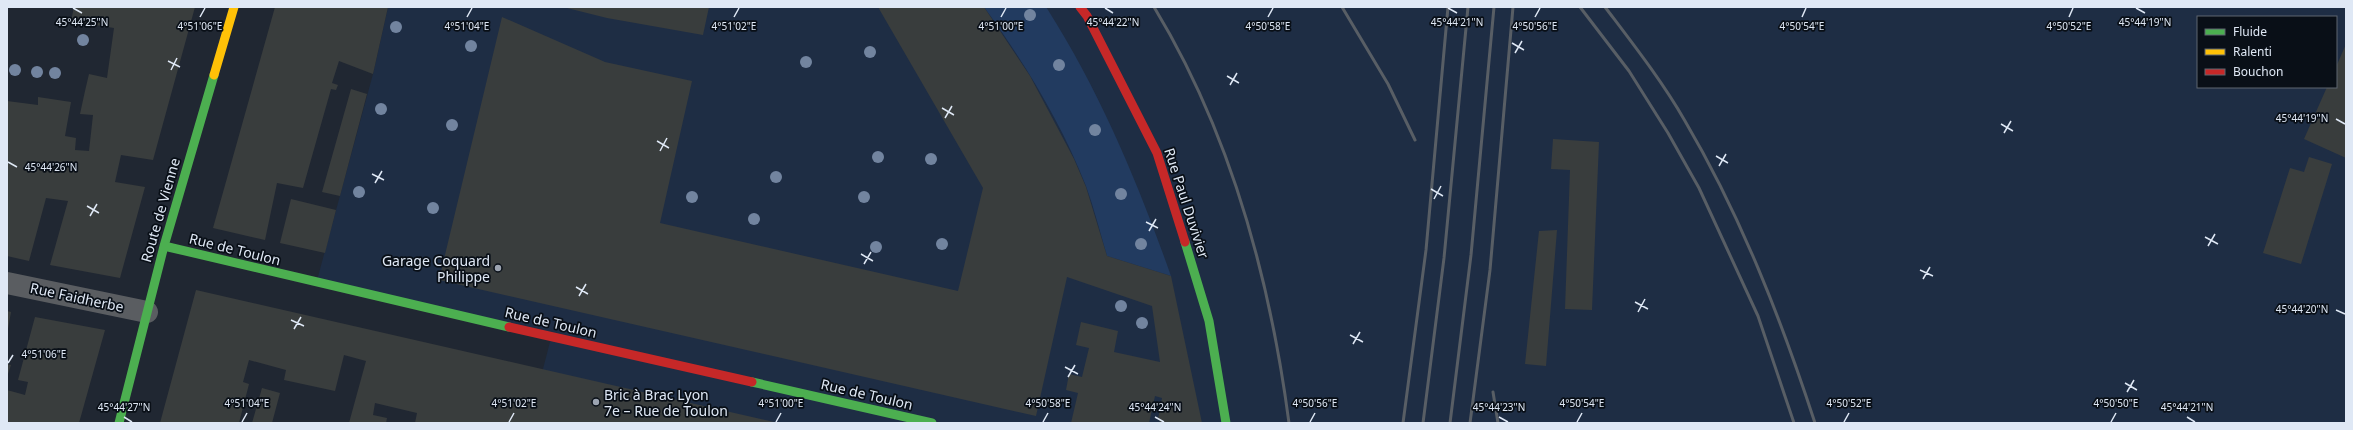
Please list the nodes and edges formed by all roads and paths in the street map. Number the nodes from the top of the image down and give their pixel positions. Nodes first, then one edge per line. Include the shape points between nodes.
1 (234, 7) edge
2 (1080, 7) edge
3 (164, 246) junction
4 (7, 283) edge
5 (147, 312) junction
6 (119, 423) edge
7 (932, 423) edge
8 (1226, 423) edge

1 - 3 main road, Route de Vienne
2 - 8 main road, Rue Paul Duvivier via 1158,153 1209,321
3 - 5 main road, Route de Vienne
3 - 7 main road, Rue de Toulon via 380,298
4 - 5 street, Rue Faidherbe
5 - 6 main road, Route de Vienne

